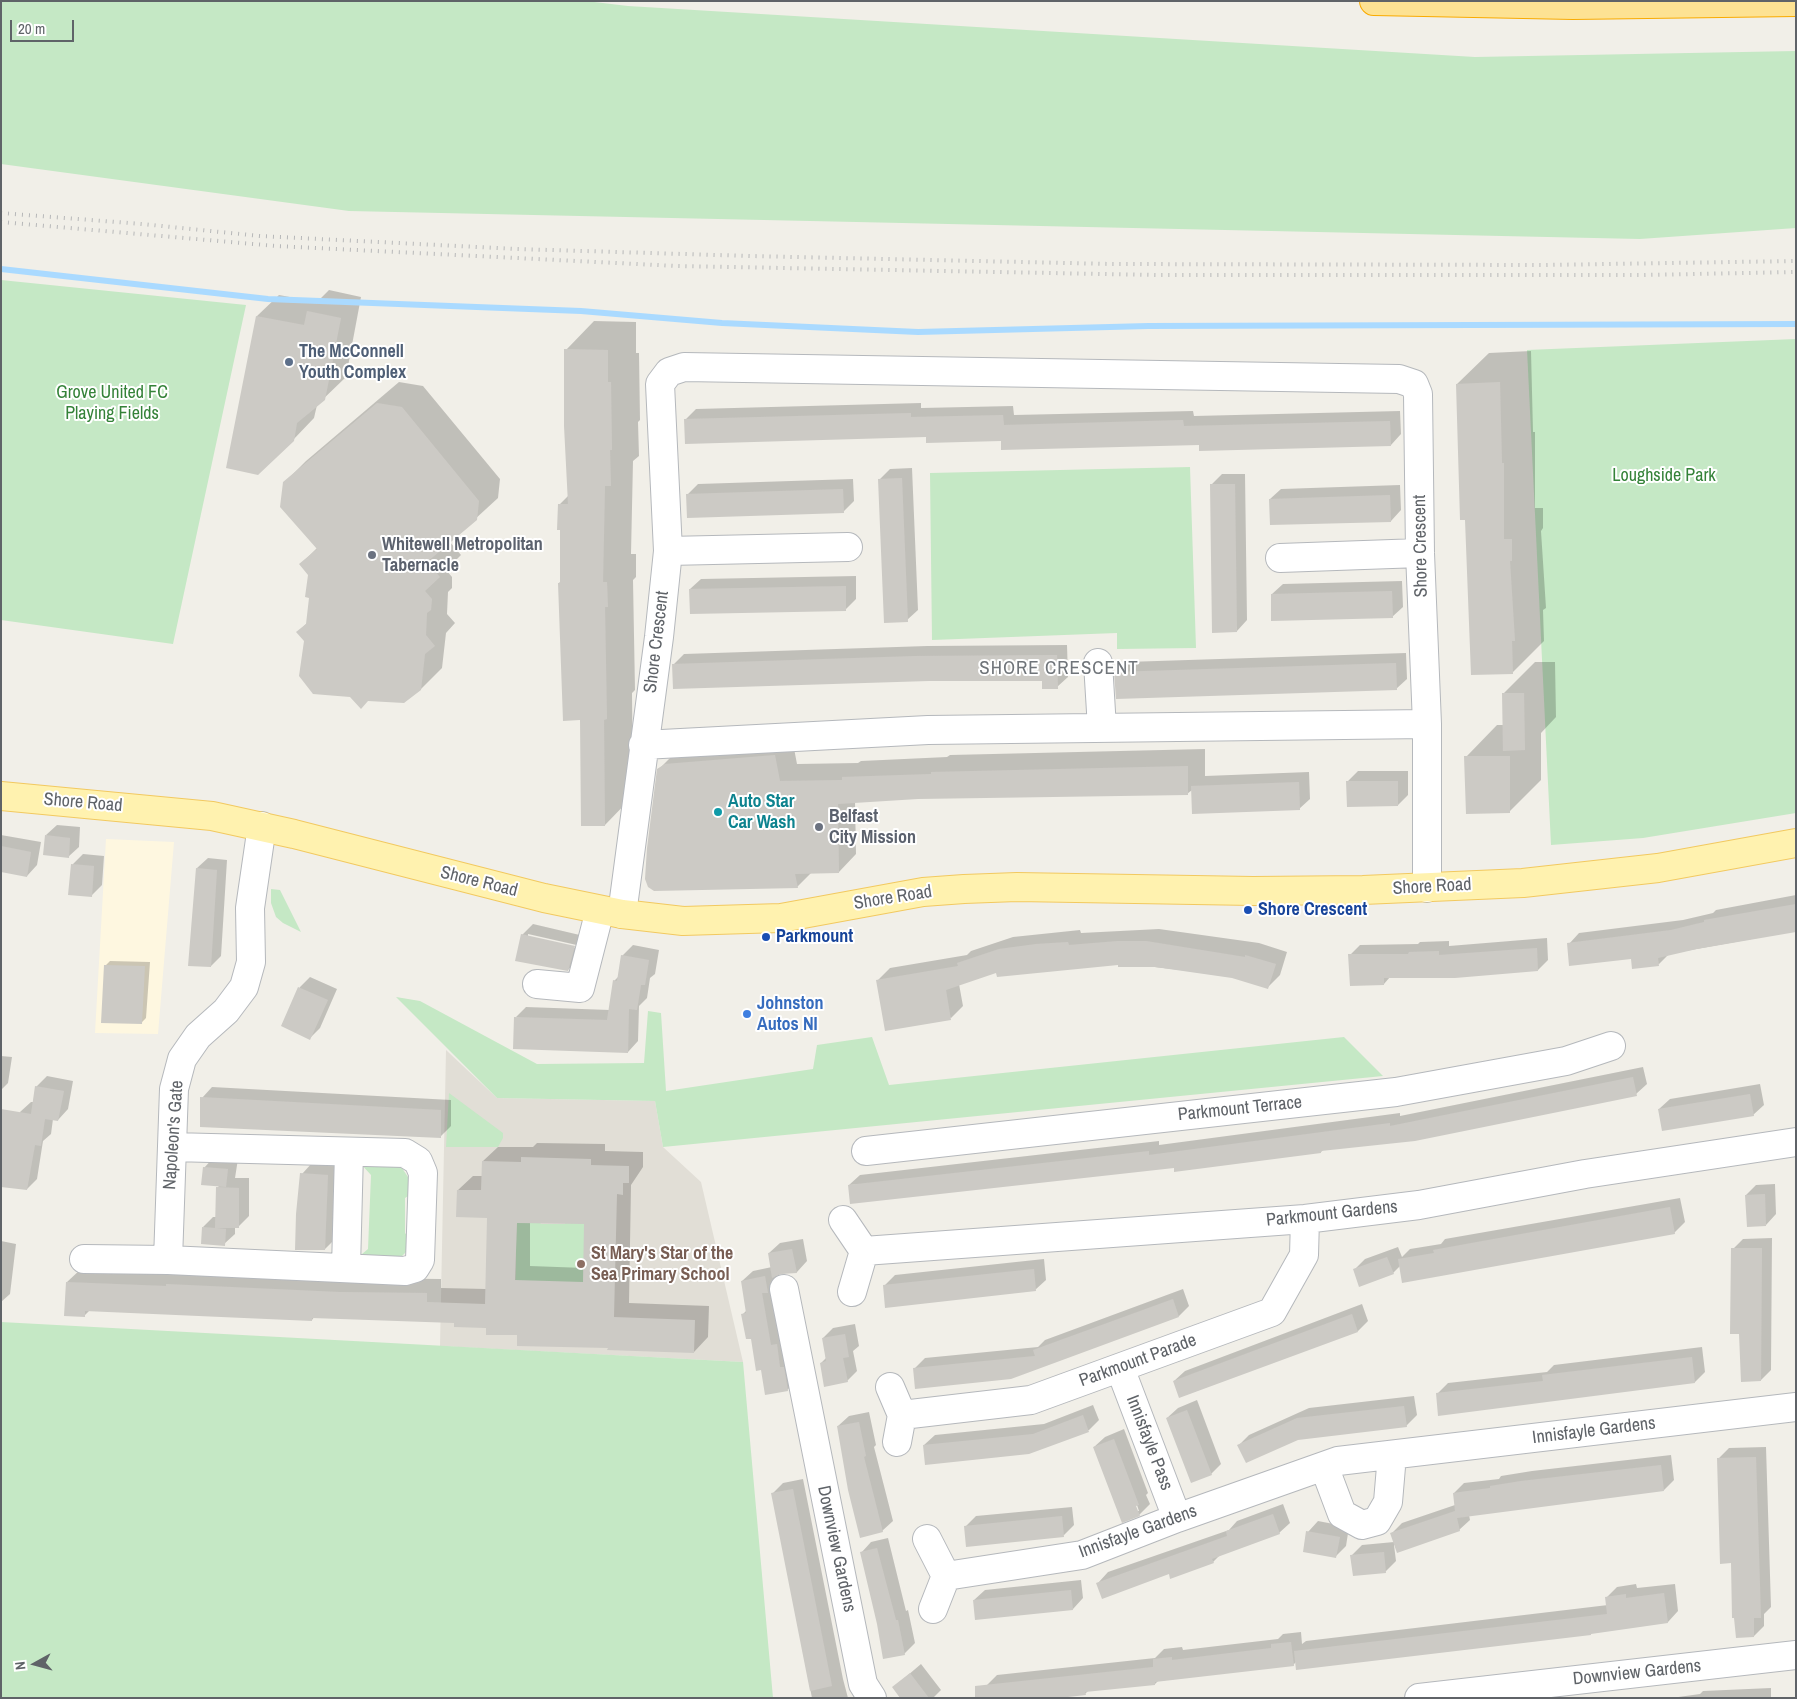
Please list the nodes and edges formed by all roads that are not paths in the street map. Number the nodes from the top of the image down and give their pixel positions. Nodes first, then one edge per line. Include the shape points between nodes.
1 (1374, 1) edge
2 (1796, 2) edge
3 (848, 547) dead end
4 (668, 551) junction
5 (1420, 553) junction
6 (1280, 558) dead end
7 (1098, 664) dead end
8 (1427, 724) junction
9 (1102, 728) junction
10 (643, 744) junction
11 (1, 796) edge
12 (262, 826) junction
13 (1796, 843) edge
14 (1427, 888) junction
15 (611, 912) junction
16 (537, 984) dead end
17 (1611, 1046) dead end
18 (1796, 1142) edge
19 (172, 1148) junction
20 (866, 1151) dead end
21 (349, 1152) junction
22 (1305, 1218) junction
23 (843, 1220) dead end
24 (864, 1251) junction
25 (84, 1259) dead end
26 (168, 1260) junction
27 (346, 1268) junction
28 (784, 1289) dead end
29 (852, 1292) dead end
30 (1120, 1368) junction
31 (890, 1387) dead end
32 (1796, 1407) edge
33 (902, 1415) junction
34 (897, 1442) dead end
35 (1392, 1454) junction
36 (1324, 1466) junction
37 (1177, 1518) junction
38 (927, 1539) dead end
39 (946, 1576) junction
40 (933, 1608) dead end
41 (1796, 1655) edge
42 (872, 1698) edge
43 (1419, 1698) edge

1 - 2 highway via 1573,5
3 - 4 street
4 - 5 street, Shore Crescent via 660,384 669,372 684,368 1399,379 1414,384 1418,394
4 - 10 street, Shore Crescent
5 - 6 street
5 - 8 street, Shore Crescent
7 - 9 street
8 - 9 street
8 - 14 street, Shore Crescent
9 - 10 street via 928,730
10 - 15 street, Shore Crescent
11 - 12 main road, Shore Road via 203,814
12 - 15 main road, Shore Road via 480,883
12 - 19 street, Napoleon's Gate via 250,908 251,962 244,987 198,1036 182,1059 174,1089
13 - 14 main road, Shore Road via 1658,868 1523,883
14 - 15 main road, Shore Road via 1253,891 1017,887 923,892 781,918 683,921
15 - 16 street, Shore Crescent via 580,988
17 - 20 street, Parkmount Terrace via 1566,1061 1396,1092
18 - 22 street, Parkmount Gardens via 1585,1174 1419,1205
19 - 21 street
19 - 26 street, Napoleon's Gate
21 - 27 street
21 - 27 street via 405,1153 418,1161 423,1172 420,1260 415,1268 405,1271
22 - 24 street, Parkmount Gardens
22 - 30 street, Parkmount Parade via 1304,1255 1272,1312
23 - 24 street
24 - 29 street
25 - 26 street
26 - 27 street
28 - 42 street, Downview Gardens via 863,1684
30 - 33 street, Parkmount Parade via 1031,1400
30 - 37 street, Innisfayle Pass
31 - 33 street
32 - 35 street, Innisfayle Gardens
33 - 34 street
35 - 36 street, Innisfayle Gardens
35 - 36 street via 1388,1502 1377,1521 1362,1525 1342,1514
36 - 37 street, Innisfayle Gardens
37 - 39 street, Innisfayle Gardens via 1082,1555
38 - 39 street
39 - 40 street
41 - 43 street, Downview Gardens

